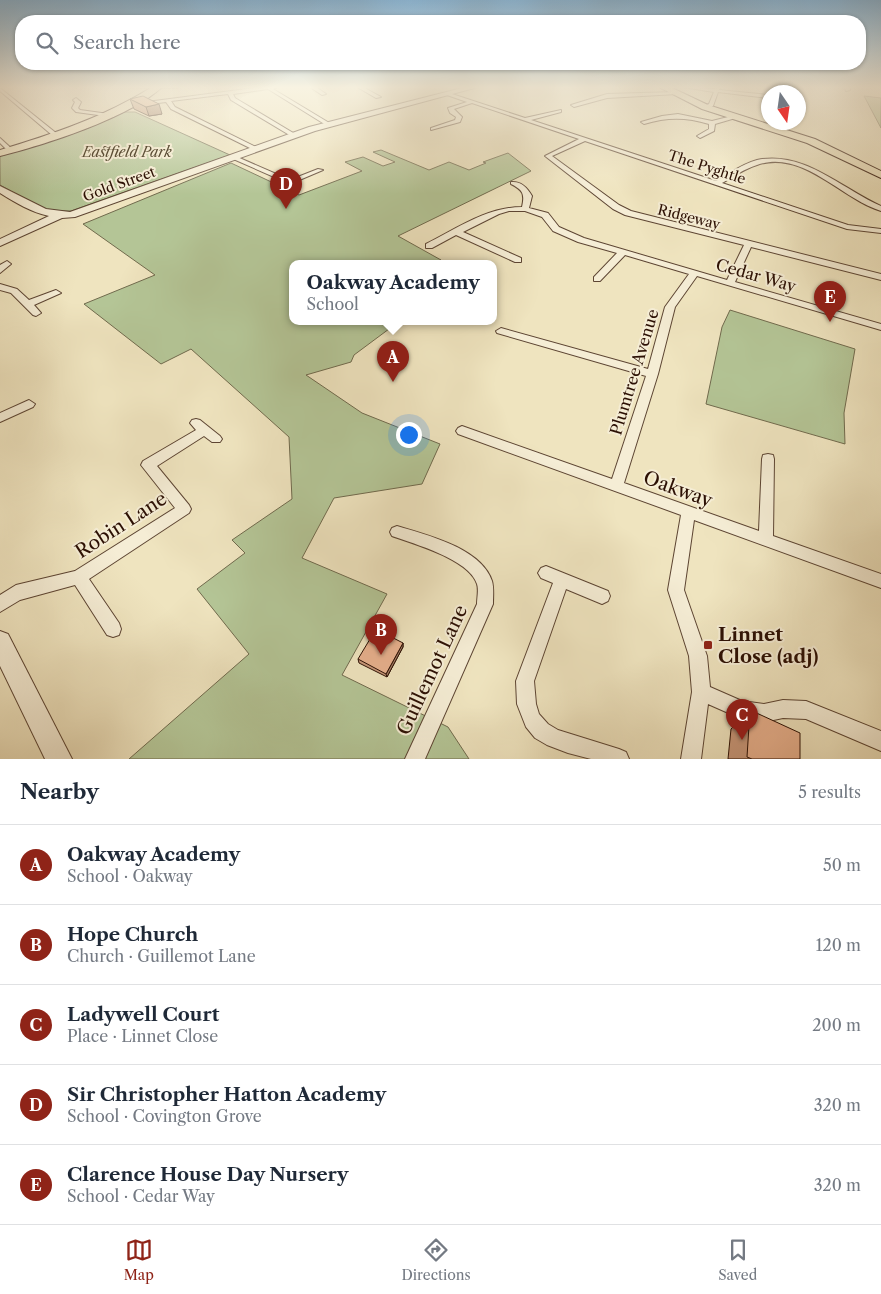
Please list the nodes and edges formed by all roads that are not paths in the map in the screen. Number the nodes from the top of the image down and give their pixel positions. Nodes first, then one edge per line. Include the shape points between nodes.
1 (41, 122) edge
2 (94, 122) edge
3 (202, 122) edge
4 (272, 122) edge
5 (334, 122) edge
6 (453, 122) edge
7 (534, 122) edge
8 (750, 122) edge
9 (712, 123) edge
10 (328, 124) joint
11 (434, 128) dead end
12 (293, 135) junction
13 (59, 136) junction
14 (700, 136) dead end
15 (585, 139) junction
16 (0, 140) edge
17 (256, 149) junction
18 (10, 150) junction
19 (0, 153) edge
20 (233, 157) junction
21 (320, 170) dead end
22 (878, 172) edge
23 (513, 182) dead end
24 (717, 183) junction
25 (0, 189) edge
26 (524, 209) junction
27 (881, 209) edge
28 (58, 216) junction
29 (456, 232) junction
30 (881, 232) edge
31 (0, 243) edge
32 (748, 244) junction
33 (429, 246) dead end
34 (622, 253) junction
35 (518, 260) dead end
36 (695, 273) junction
37 (881, 277) edge
38 (597, 279) dead end
39 (730, 283) junction
40 (0, 287) edge
41 (56, 293) dead end
42 (28, 304) junction
43 (36, 313) dead end
44 (881, 327) edge
45 (501, 331) dead end
46 (652, 374) junction
47 (29, 404) dead end
48 (0, 418) edge
49 (206, 431) dead end
50 (462, 431) dead end
51 (768, 459) dead end
52 (616, 486) junction
53 (688, 513) junction
54 (397, 532) dead end
55 (766, 540) junction
56 (79, 577) junction
57 (881, 581) edge
58 (602, 596) dead end
59 (0, 604) edge
60 (113, 629) dead end
61 (0, 642) edge
62 (5, 668) edge
63 (700, 692) junction
64 (881, 741) edge
65 (59, 759) edge
66 (415, 759) edge
67 (619, 759) edge
68 (691, 759) edge

1 - 13 street
2 - 13 main road
3 - 17 street
4 - 12 street
5 - 10 street, Gold Street
6 - 11 street
7 - 15 street, The Pyghtle
8 - 22 main road via 811,141
9 - 14 street via 712,130
10 - 12 street, Gold Street
12 - 17 street, Gold Street
13 - 18 main road
15 - 24 street, The Pyghtle
15 - 32 street, Ridgeway via 548,156 628,213
16 - 18 street
17 - 20 street, Gold Street
18 - 19 main road
20 - 21 street via 290,182
20 - 28 street, Gold Street via 88,211
23 - 26 street via 524,188 528,196
24 - 27 street via 758,162 786,162 805,167
24 - 30 street, The Pyghtle via 847,227
25 - 28 street via 36,210
26 - 29 street, Cedar Way via 496,212
26 - 34 street, Cedar Way via 545,215 564,234
28 - 31 street
29 - 33 street, Cedar Way
29 - 35 street
32 - 37 street, Ridgeway
32 - 39 street
34 - 36 street, Cedar Way
34 - 38 street
36 - 39 street, Cedar Way
36 - 46 street, Plumtree Avenue via 670,307
39 - 44 street, Cedar Way
40 - 42 street via 11,289
41 - 42 street
42 - 43 street
45 - 46 street
46 - 52 street, Plumtree Avenue
47 - 48 street
49 - 56 street, Robin Lane via 148,465 184,509
50 - 52 street, Oakway
51 - 55 street
52 - 53 street, Oakway
53 - 55 street, Oakway
53 - 63 street via 676,590 698,656
54 - 66 street, Guillemot Lane via 424,540 468,561 484,581 485,604
55 - 57 street, Oakway
56 - 59 street, Robin Lane via 16,593
56 - 60 street, Robin Lane
58 - 67 street via 554,576 525,681 524,698 530,717 542,732 559,743 582,746
61 - 62 street
62 - 65 street
63 - 64 street via 742,710 764,713 783,709 806,710
63 - 68 street

